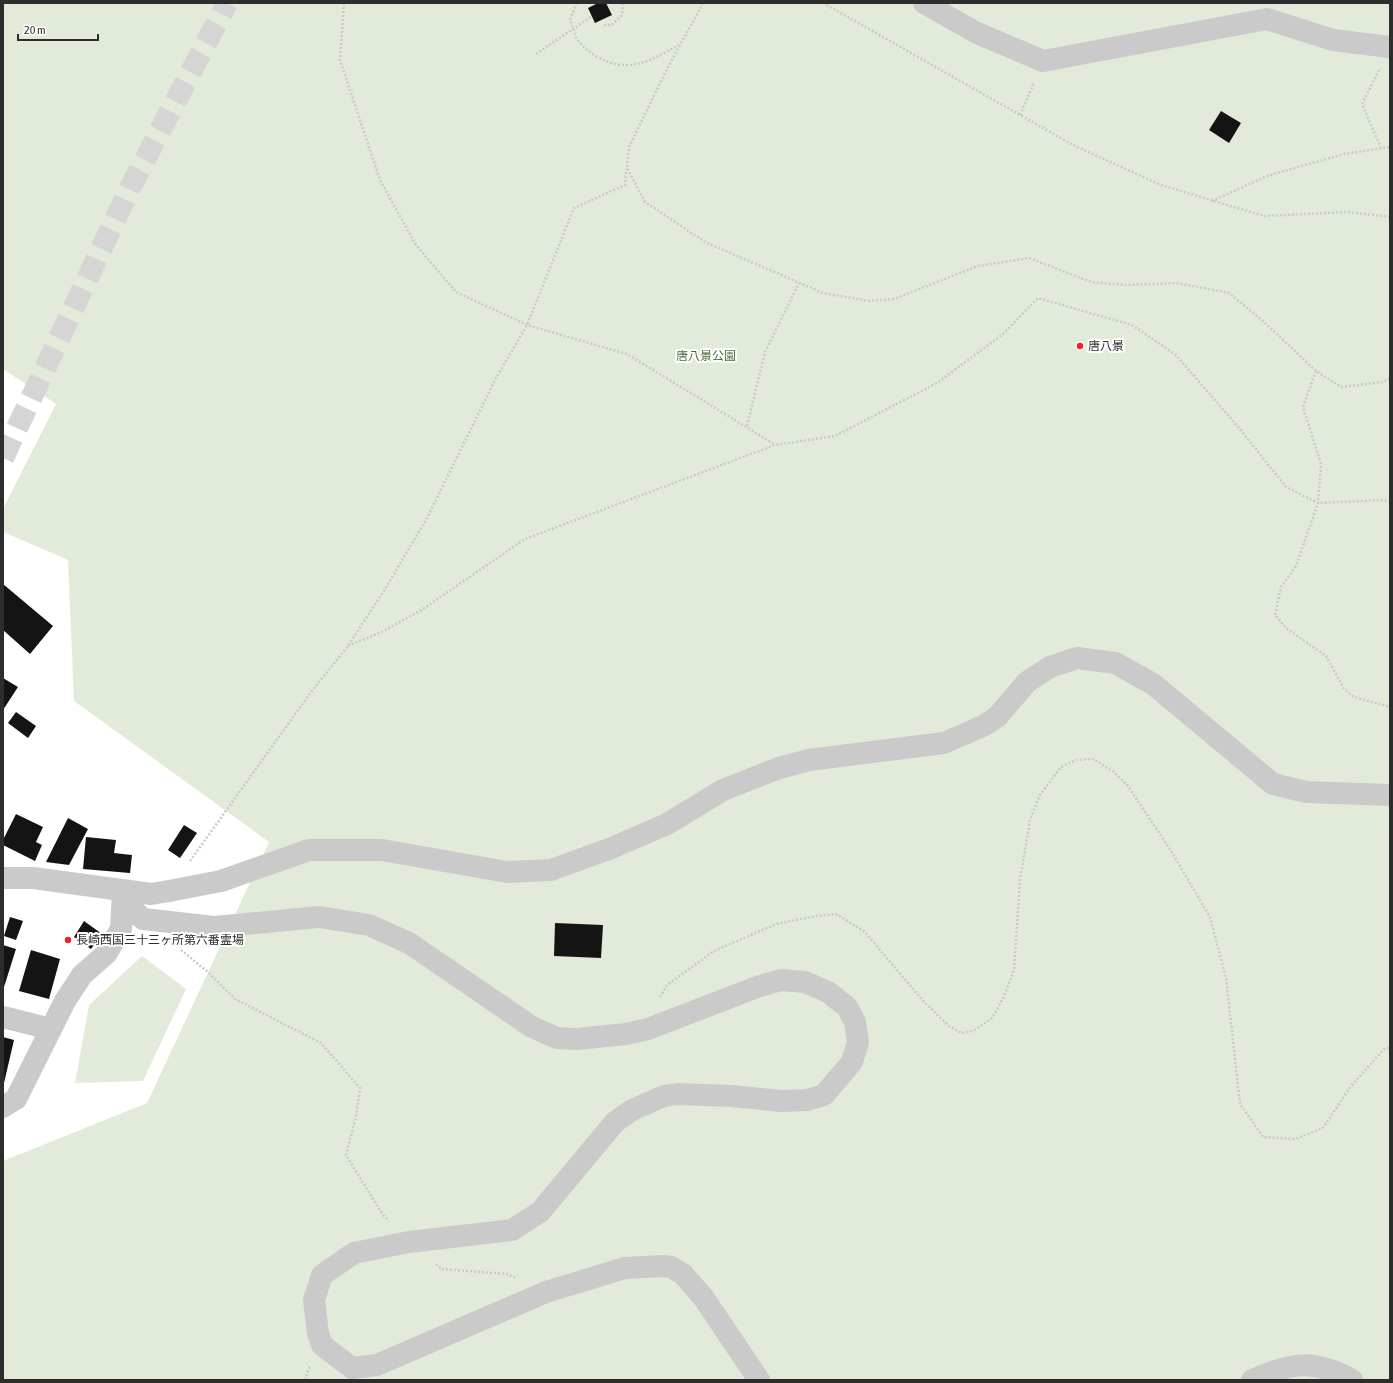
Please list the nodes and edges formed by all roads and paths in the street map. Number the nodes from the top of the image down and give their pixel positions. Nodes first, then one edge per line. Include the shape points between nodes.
1 (344, 3) edge
2 (577, 3) edge
3 (623, 3) edge
4 (703, 3) edge
5 (823, 3) edge
6 (924, 3) edge
7 (592, 16) dead end
8 (604, 25) dead end
9 (574, 29) junction
10 (680, 45) junction
11 (1390, 47) edge
12 (536, 54) dead end
13 (1044, 61) junction
14 (1379, 69) dead end
15 (1020, 115) junction
16 (1390, 147) edge
17 (1381, 148) junction
18 (627, 168) junction
19 (1212, 200) junction
20 (1390, 218) edge
21 (799, 282) junction
22 (527, 325) junction
23 (1316, 371) junction
24 (1390, 378) edge
25 (747, 426) junction
26 (775, 445) junction
27 (1390, 502) edge
28 (1318, 503) junction
29 (348, 646) junction
30 (1390, 707) edge
31 (1390, 795) edge
32 (3, 878) edge
33 (122, 891) junction
34 (169, 891) junction
35 (179, 948) dead end
36 (3, 1017) edge
37 (51, 1029) junction
38 (648, 1029) junction
39 (1390, 1048) edge
40 (3, 1107) edge
41 (409, 1242) junction
42 (546, 1292) junction
43 (759, 1380) edge
44 (1252, 1380) edge
45 (1352, 1380) edge

1 - 22 path via 340,60 380,180 416,245 456,292
2 - 9 path via 570,19
3 - 8 path via 622,15 612,25
4 - 10 path
5 - 15 path
6 - 13 street via 977,33
7 - 9 path
9 - 10 path via 577,38 587,50 608,63 626,67 654,59
9 - 12 path
10 - 18 path via 629,147
11 - 13 street via 1334,40 1267,19
13 - 15 path
14 - 17 path via 1362,104
15 - 19 path via 1073,145 1161,185
16 - 17 path
17 - 19 path via 1344,154 1267,176
18 - 21 path via 645,202 691,233 705,242
18 - 22 path via 624,186 574,208
19 - 20 path via 1264,216 1348,212
21 - 23 path via 823,293 845,298 869,301 894,299 978,266 1028,258 1091,282 1128,285 1178,284 1228,293 1263,321
21 - 25 path via 765,352
22 - 25 path via 627,354
22 - 29 path via 496,378 428,516
23 - 24 path via 1341,387 1384,382
23 - 28 path via 1303,407 1321,464
25 - 26 path
26 - 28 path via 835,436 937,383 1003,334 1038,298 1132,325 1176,355 1286,487
26 - 29 path via 525,539 422,609 384,631
27 - 28 path via 1384,500
28 - 30 path via 1296,566 1281,587 1275,615 1286,628 1326,656 1344,689 1354,697
29 - 34 path via 311,692
31 - 34 street via 1306,792 1273,784 1153,684 1115,663 1077,658 1050,667 1027,682 998,716 985,725 944,743 809,760 779,768 723,790 667,824 609,849 550,870 507,872 382,850 309,850 221,882
32 - 33 street via 33,878
33 - 34 street via 151,894
33 - 37 street via 121,929 106,954 82,975
33 - 38 street via 132,909 143,919 214,927 319,917 369,925 409,943 532,1027 557,1038 577,1039
35 - 41 path via 235,999 321,1043 360,1088 346,1155 383,1214
36 - 37 street
37 - 40 street via 16,1099
38 - 39 path via 655,1006 667,985 714,951 776,924 836,914 865,932 924,1002 949,1026 961,1033 973,1031 992,1018 1004,997 1014,970 1020,880 1030,820 1040,795 1061,767 1076,760 1093,759 1114,772 1128,786 1210,917 1226,978 1240,1104 1263,1137 1296,1139 1323,1128 1351,1086 1385,1048
38 - 41 street via 758,986 780,980 805,982 828,992 847,1007 855,1022 858,1042 852,1062 824,1095 807,1100 781,1101 716,1095 664,1096 632,1110 615,1122 540,1212 512,1230
41 - 42 path via 442,1269 507,1274
41 - 42 street via 354,1253 322,1275 314,1300 318,1333 322,1345 352,1368 377,1365
42 - 43 street via 625,1268 672,1267 683,1274 703,1297
44 - 45 street via 1291,1366 1314,1365

